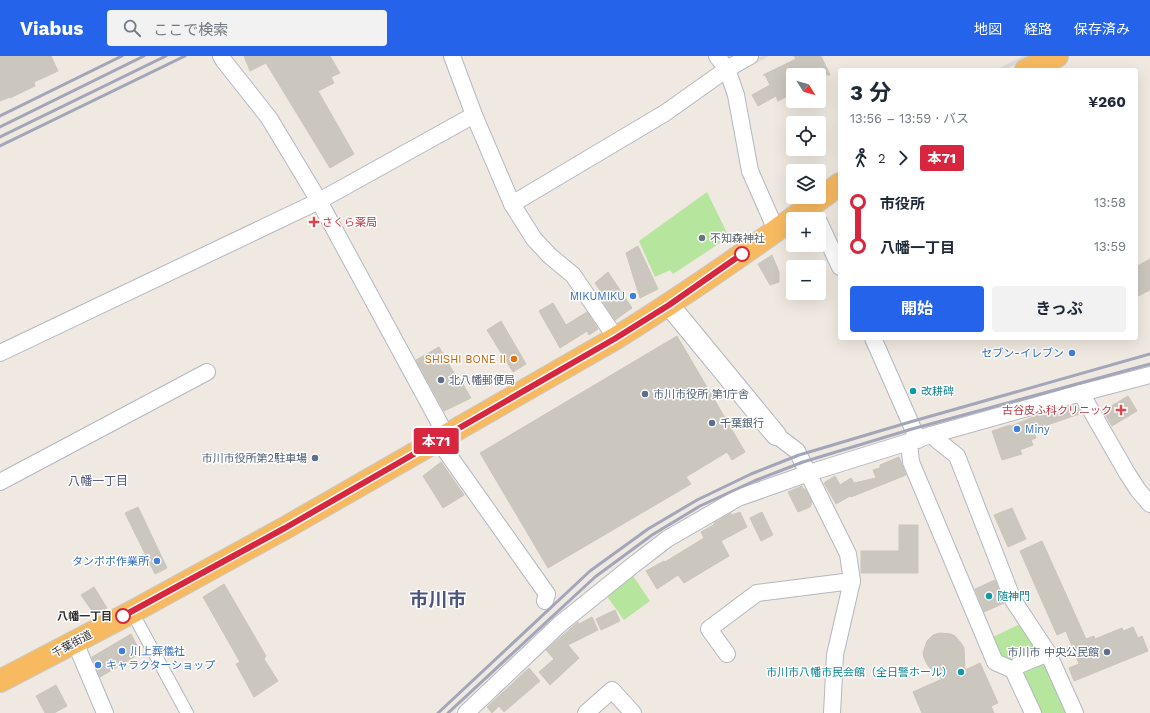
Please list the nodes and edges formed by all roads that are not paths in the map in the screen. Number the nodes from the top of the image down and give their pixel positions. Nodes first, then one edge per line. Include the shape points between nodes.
1 (221, 56) edge
2 (452, 56) edge
3 (718, 56) edge
4 (749, 56) edge
5 (1057, 56) edge
6 (1030, 68) edge
7 (727, 69) junction
8 (474, 115) junction
9 (838, 187) edge
10 (319, 201) junction
11 (512, 204) junction
12 (818, 212) edge
13 (786, 226) edge
14 (776, 230) junction
15 (826, 237) edge
16 (838, 263) edge
17 (669, 305) junction
18 (616, 338) junction
19 (875, 340) edge
20 (0, 353) edge
21 (207, 372) dead end
22 (1150, 375) edge
23 (1081, 393) junction
24 (776, 435) joint
25 (442, 437) junction
26 (920, 440) junction
27 (809, 473) junction
28 (0, 482) edge
29 (1150, 504) edge
30 (852, 581) junction
31 (545, 601) dead end
32 (132, 612) junction
33 (75, 642) junction
34 (1048, 653) junction
35 (726, 654) dead end
36 (1013, 670) junction
37 (0, 682) edge
38 (105, 713) edge
39 (187, 713) edge
40 (466, 713) edge
41 (586, 713) edge
42 (633, 713) edge
43 (832, 713) edge
44 (1033, 713) edge
45 (1075, 713) edge

1 - 10 street via 269,118
2 - 8 street
3 - 7 street
4 - 7 street
5 - 6 highway
7 - 11 street via 665,114
7 - 14 street via 736,95 750,171
8 - 10 street
8 - 11 street
9 - 12 highway, 千葉街道
10 - 20 street
10 - 25 street
11 - 18 street via 534,239 573,275
13 - 14 highway, 千葉街道
14 - 17 highway, 千葉街道
15 - 16 street
17 - 18 highway, 千葉街道
17 - 24 street
18 - 25 highway, 千葉街道
19 - 26 street
21 - 28 street
22 - 23 street
23 - 26 street
23 - 29 street via 1127,473
24 - 27 street via 797,451
25 - 31 street via 547,594
25 - 32 highway, 千葉街道 via 278,532
26 - 27 street
26 - 34 street via 957,456 1013,600
26 - 36 street via 911,462 995,662
27 - 30 street via 848,554
27 - 40 street via 738,498 667,539 560,624
30 - 35 street via 757,593 709,629
30 - 43 street via 834,655
32 - 33 highway, 千葉街道
32 - 39 street
33 - 37 highway, 千葉街道
33 - 38 street
34 - 36 street
34 - 45 street
36 - 44 street
41 - 42 street via 612,690

